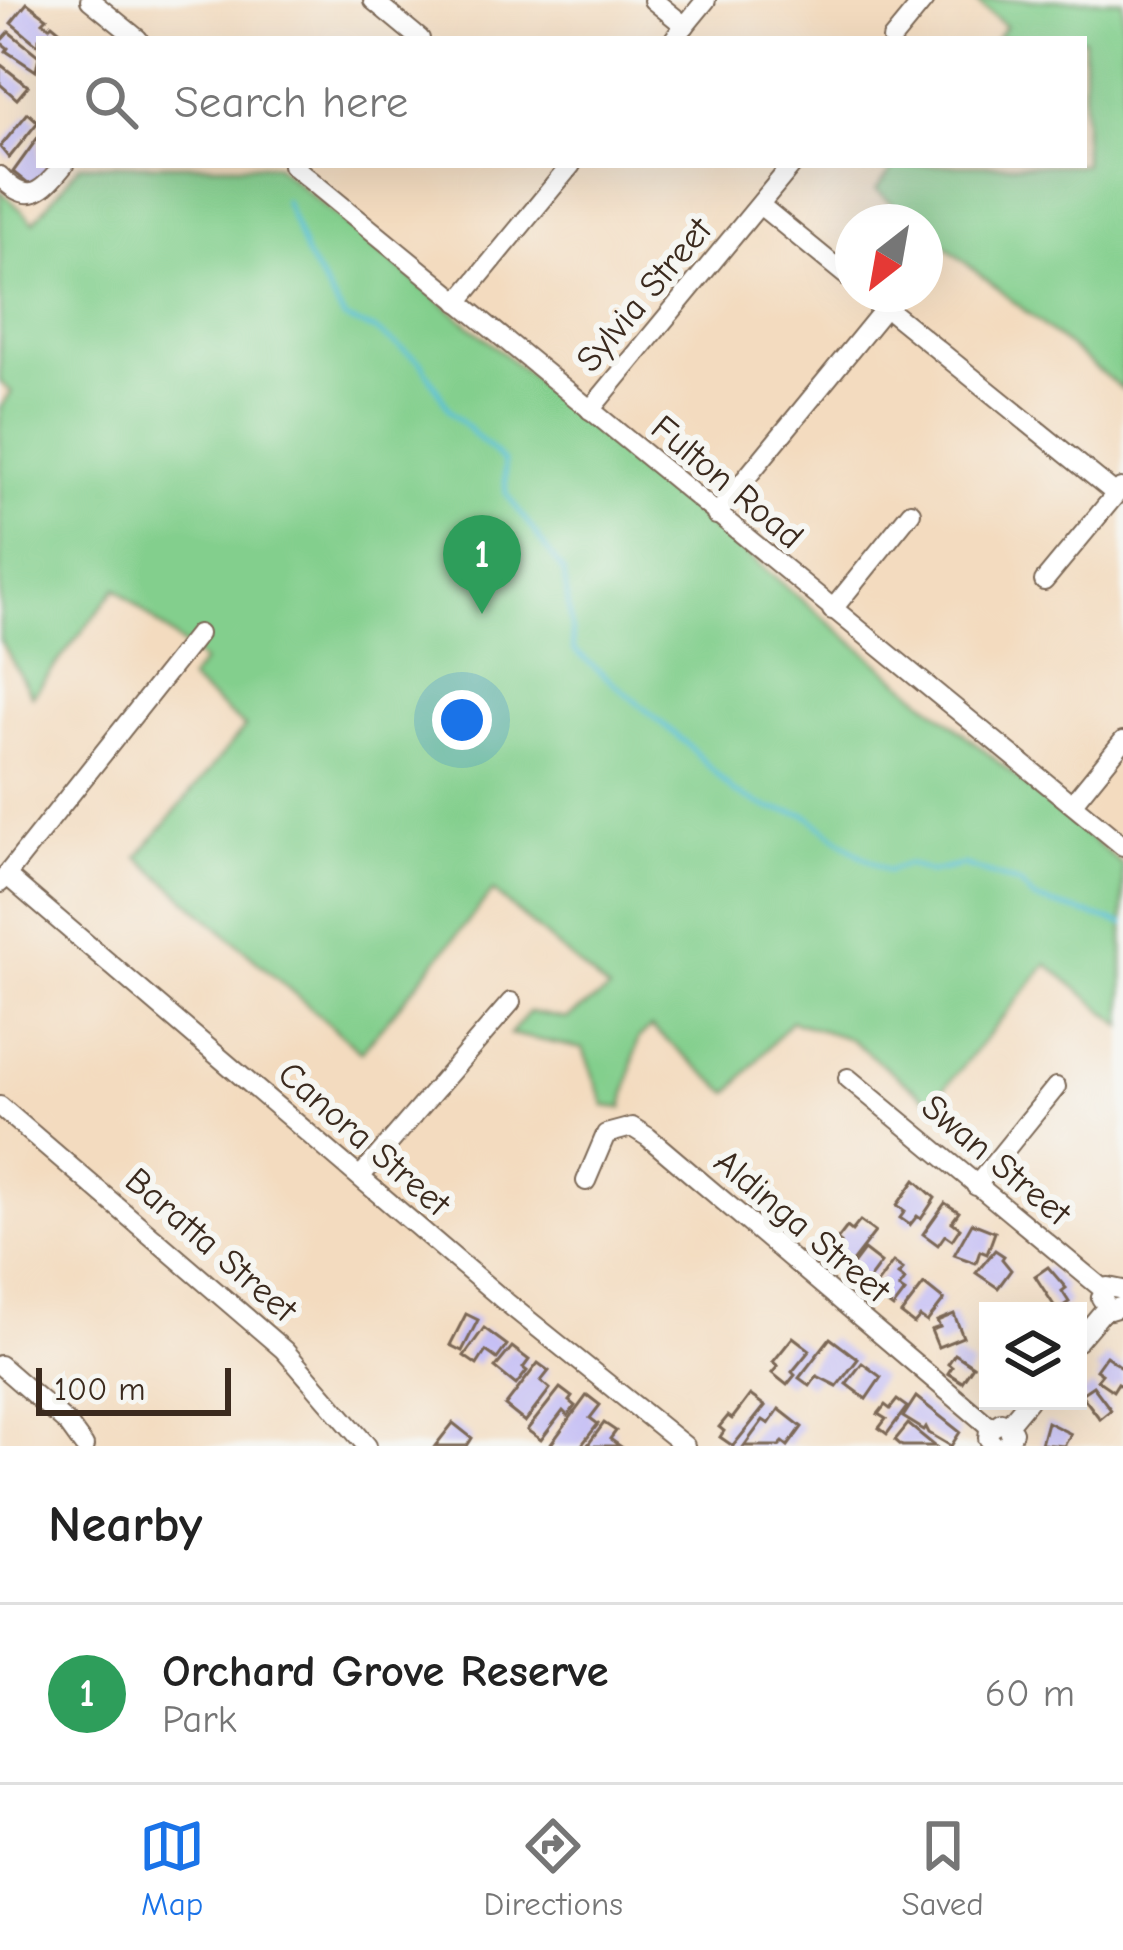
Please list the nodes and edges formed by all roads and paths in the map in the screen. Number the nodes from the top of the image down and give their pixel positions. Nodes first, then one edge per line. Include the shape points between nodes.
1 (90, 0) edge
2 (373, 0) edge
3 (653, 0) edge
4 (706, 0) edge
5 (923, 0) edge
6 (680, 33) edge
7 (134, 36) edge
8 (416, 36) edge
9 (894, 36) edge
10 (62, 168) edge
11 (296, 168) edge
12 (569, 168) edge
13 (790, 168) edge
14 (0, 176) edge
15 (760, 205) junction
16 (835, 266) edge
17 (458, 302) junction
18 (883, 312) edge
19 (891, 312) edge
20 (590, 410) junction
21 (1119, 490) edge
22 (911, 512) dead end
23 (716, 515) junction
24 (1044, 581) dead end
25 (832, 610) junction
26 (198, 634) dead end
27 (1123, 741) edge
28 (1072, 804) junction
29 (1123, 846) edge
30 (3, 879) edge
31 (511, 1002) dead end
32 (848, 1078) dead end
33 (1056, 1087) dead end
34 (0, 1106) edge
35 (360, 1177) junction
36 (586, 1181) dead end
37 (976, 1186) junction
38 (1117, 1295) edge
39 (1087, 1330) edge
40 (0, 1365) edge
41 (1022, 1410) edge
42 (1001, 1440) edge
43 (84, 1446) edge
44 (367, 1446) edge
45 (685, 1446) edge

1 - 7 street
2 - 8 street
3 - 6 street
4 - 6 street
5 - 9 street
10 - 14 street via 31,194
11 - 17 street, Fulton Road
12 - 17 street
13 - 15 street, Sylvia Street
15 - 16 street
15 - 20 street, Sylvia Street
17 - 20 street, Fulton Road
18 - 23 street
19 - 21 street
20 - 23 street, Fulton Road
21 - 24 street
22 - 25 street
23 - 25 street, Fulton Road
25 - 28 street, Fulton Road
26 - 30 street
27 - 28 street
28 - 29 street, Fulton Road
30 - 35 street, Canora Street
31 - 35 street
32 - 37 street, Swan Street
33 - 37 street
34 - 44 street, Baratta Street via 284,1349
35 - 45 street, Canora Street
36 - 42 street, Aldinga Street via 606,1134 632,1127 648,1136
37 - 38 street, Swan Street
38 - 39 street
40 - 43 street
41 - 42 street

